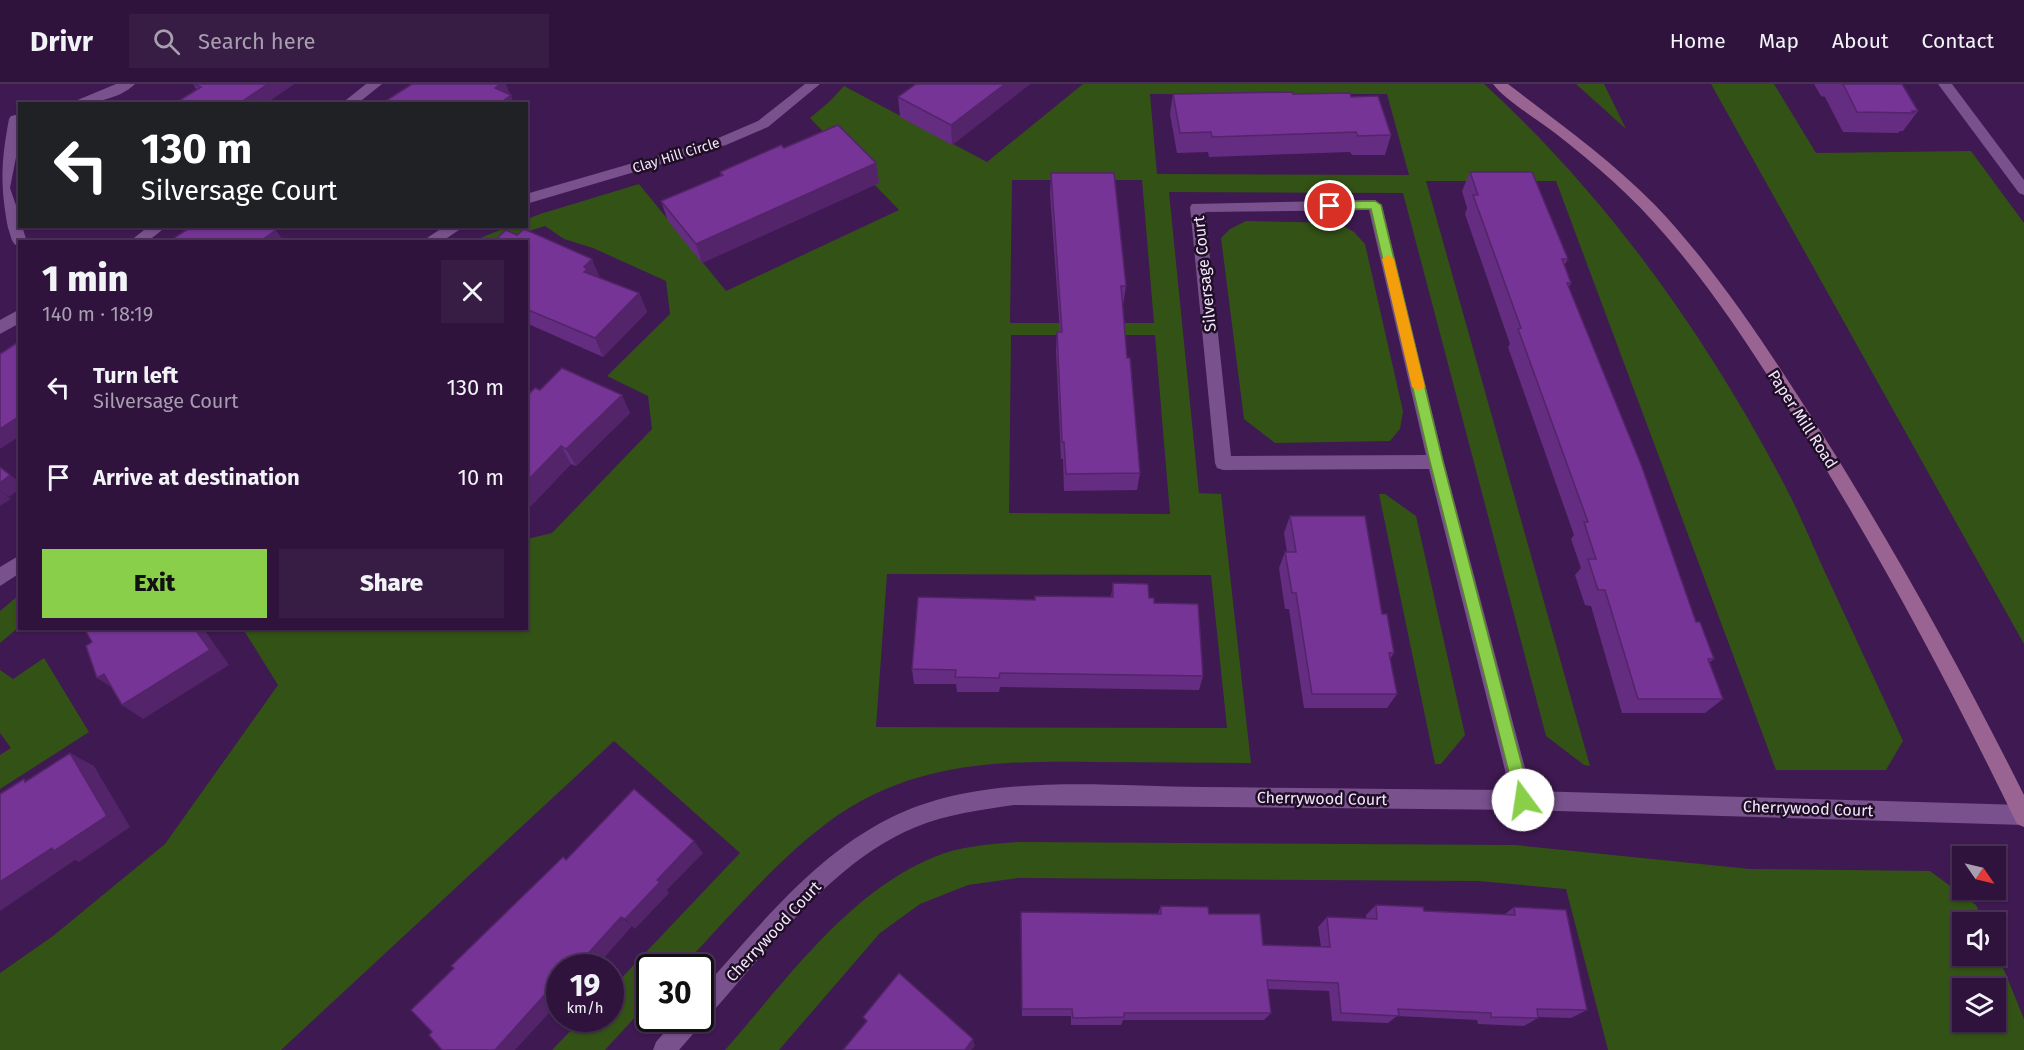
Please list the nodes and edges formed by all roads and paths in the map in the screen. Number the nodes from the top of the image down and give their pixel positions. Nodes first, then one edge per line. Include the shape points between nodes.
1 (128, 84) edge
2 (375, 84) edge
3 (813, 84) edge
4 (1500, 84) edge
5 (1945, 84) edge
6 (81, 102) edge
7 (350, 102) edge
8 (18, 118) edge
9 (2024, 190) edge
10 (528, 198) edge
11 (157, 228) edge
12 (454, 228) edge
13 (19, 240) edge
14 (139, 240) edge
15 (432, 240) edge
16 (18, 316) edge
17 (0, 328) edge
18 (1437, 462) junction
19 (18, 564) edge
20 (0, 578) edge
21 (1523, 800) junction
22 (2024, 816) edge
23 (714, 994) edge
24 (680, 1032) edge
25 (664, 1050) edge

1 - 6 street
2 - 7 street
3 - 10 street, Clay Hill Circle via 763,124 721,142
4 - 22 main road, Paper Mill Road via 1623,183 1651,211 1729,307 1890,558
5 - 9 street
8 - 13 street via 3,188
11 - 14 street
12 - 15 street
16 - 17 street
18 - 18 street, Silversage Court via 1375,205 1197,207 1223,463
18 - 21 street, Silversage Court
19 - 20 street
21 - 22 street, Cherrywood Court
21 - 23 street, Cherrywood Court via 1014,795 952,806 896,826 849,856 804,895
24 - 25 street

